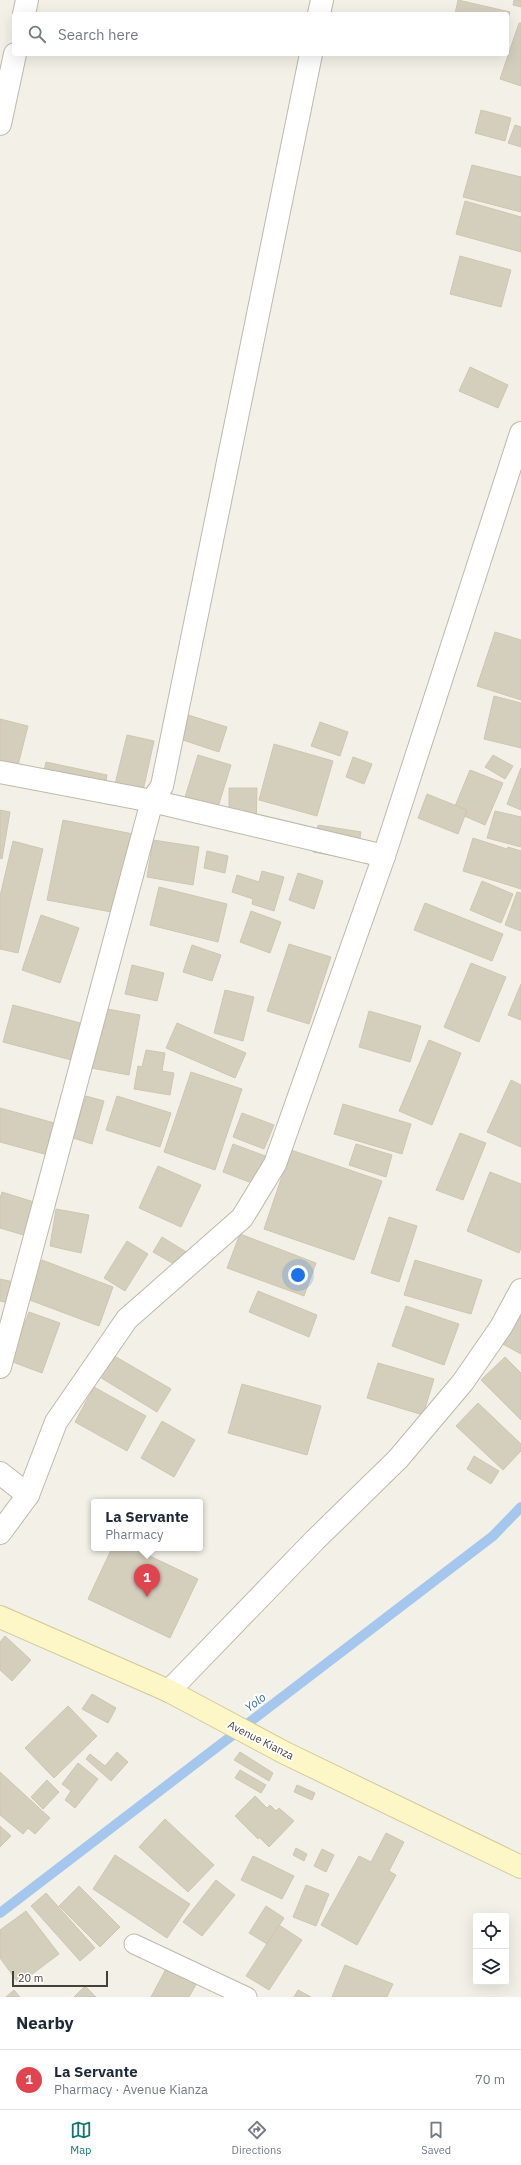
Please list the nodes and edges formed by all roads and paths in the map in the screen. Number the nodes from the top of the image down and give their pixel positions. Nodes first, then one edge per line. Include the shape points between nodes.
1 (27, 0) edge
2 (322, 0) edge
3 (24, 12) edge
4 (319, 12) edge
5 (15, 56) edge
6 (310, 56) edge
7 (0, 124) edge
8 (521, 433) edge
9 (0, 772) edge
10 (152, 801) junction
11 (384, 856) junction
12 (521, 1290) edge
13 (0, 1367) edge
14 (0, 1473) edge
15 (28, 1495) junction
16 (0, 1533) edge
17 (0, 1617) edge
18 (169, 1691) junction
19 (521, 1867) edge
20 (134, 1944) dead end
21 (247, 1997) edge

1 - 3 street
2 - 4 street
5 - 7 street
6 - 10 street via 162,786
8 - 11 street
9 - 10 street
10 - 11 street
10 - 13 street
11 - 15 street via 275,1164 242,1218 126,1319 56,1422
12 - 18 street via 501,1327 463,1382 398,1459 315,1540
14 - 15 street
15 - 16 street
17 - 18 street, Avenue Kianza
18 - 19 street, Avenue Kianza via 285,1753
20 - 21 lane

